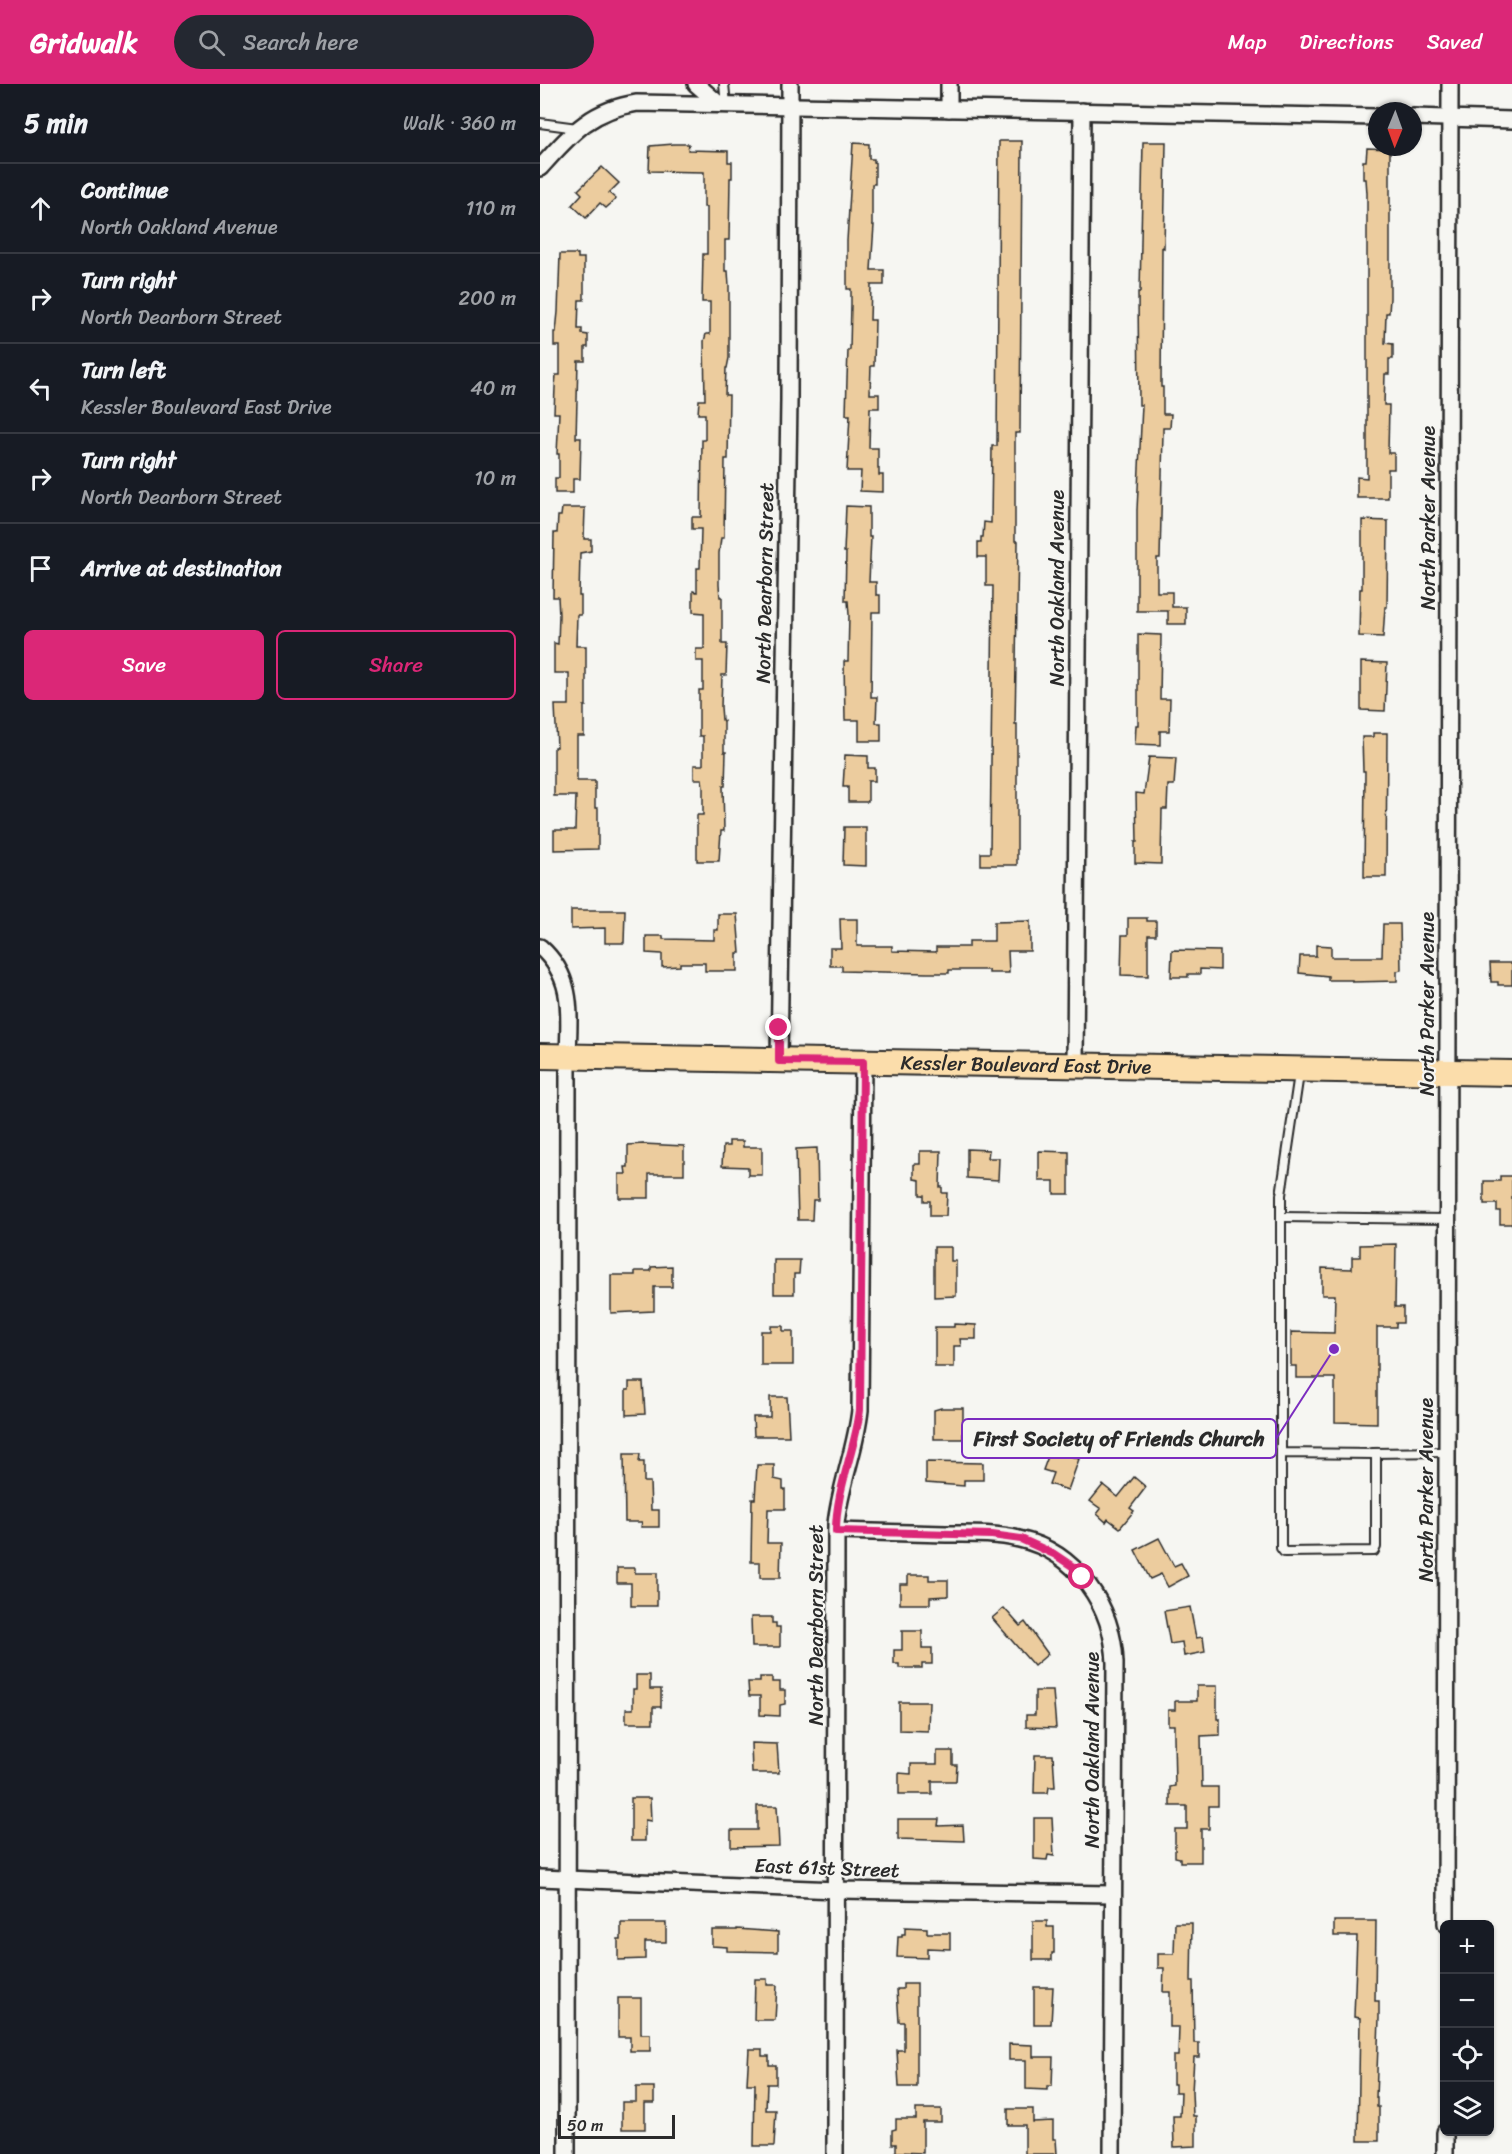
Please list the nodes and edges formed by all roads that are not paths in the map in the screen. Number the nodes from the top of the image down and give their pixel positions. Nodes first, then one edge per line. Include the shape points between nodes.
1 (696, 84) edge
2 (724, 84) edge
3 (790, 84) edge
4 (949, 84) edge
5 (1450, 84) edge
6 (722, 105) junction
7 (790, 106) junction
8 (949, 109) junction
9 (1082, 111) junction
10 (1368, 117) edge
11 (1422, 117) edge
12 (1450, 118) junction
13 (1512, 120) edge
14 (540, 123) edge
15 (578, 128) junction
16 (540, 168) edge
17 (540, 947) edge
18 (540, 1056) edge
19 (568, 1056) junction
20 (779, 1061) junction
21 (863, 1062) junction
22 (1074, 1065) junction
23 (1300, 1069) junction
24 (1448, 1072) junction
25 (1512, 1073) edge
26 (1281, 1217) junction
27 (1447, 1219) junction
28 (1447, 1452) junction
29 (1281, 1453) junction
30 (1372, 1453) junction
31 (836, 1531) junction
32 (540, 1878) edge
33 (566, 1878) junction
34 (837, 1890) junction
35 (1113, 1894) junction
36 (1446, 1920) edge
37 (1445, 2136) edge
38 (567, 2154) edge
39 (835, 2154) edge
40 (1112, 2154) edge
41 (1445, 2154) edge

1 - 6 street
2 - 6 lane
3 - 7 street, North Dearborn Street
4 - 8 street
5 - 12 street, North Parker Avenue
6 - 7 street
6 - 15 street via 637,103 604,112
7 - 8 street
7 - 20 street, North Dearborn Street
8 - 9 street
9 - 10 street
9 - 22 street, North Oakland Avenue
11 - 12 street
12 - 13 street
12 - 24 street, North Parker Avenue
14 - 15 lane
15 - 16 street
17 - 19 street via 555,962 567,988
18 - 19 main road, Kessler Boulevard East Drive
19 - 20 main road, Kessler Boulevard East Drive
19 - 33 street
20 - 21 main road, Kessler Boulevard East Drive
21 - 22 main road, Kessler Boulevard East Drive
21 - 31 street, North Dearborn Street via 860,1410
22 - 23 main road, Kessler Boulevard East Drive
23 - 24 main road, Kessler Boulevard East Drive
23 - 26 lane
24 - 25 main road, Kessler Boulevard East Drive
24 - 27 street, North Parker Avenue
26 - 27 lane
26 - 29 lane
27 - 28 street, North Parker Avenue
28 - 30 lane
28 - 36 street, North Parker Avenue
29 - 30 lane
29 - 30 lane via 1284,1552 1374,1551 1376,1457
31 - 34 street, North Dearborn Street
31 - 35 street, North Oakland Avenue via 1021,1539 1060,1558 1087,1582 1108,1620 1114,1648
32 - 33 street, East 61st Street
33 - 34 street, East 61st Street
33 - 38 street
34 - 35 street, East 61st Street
34 - 39 street, North Dearborn Street
35 - 40 street, North Oakland Avenue
37 - 41 street

